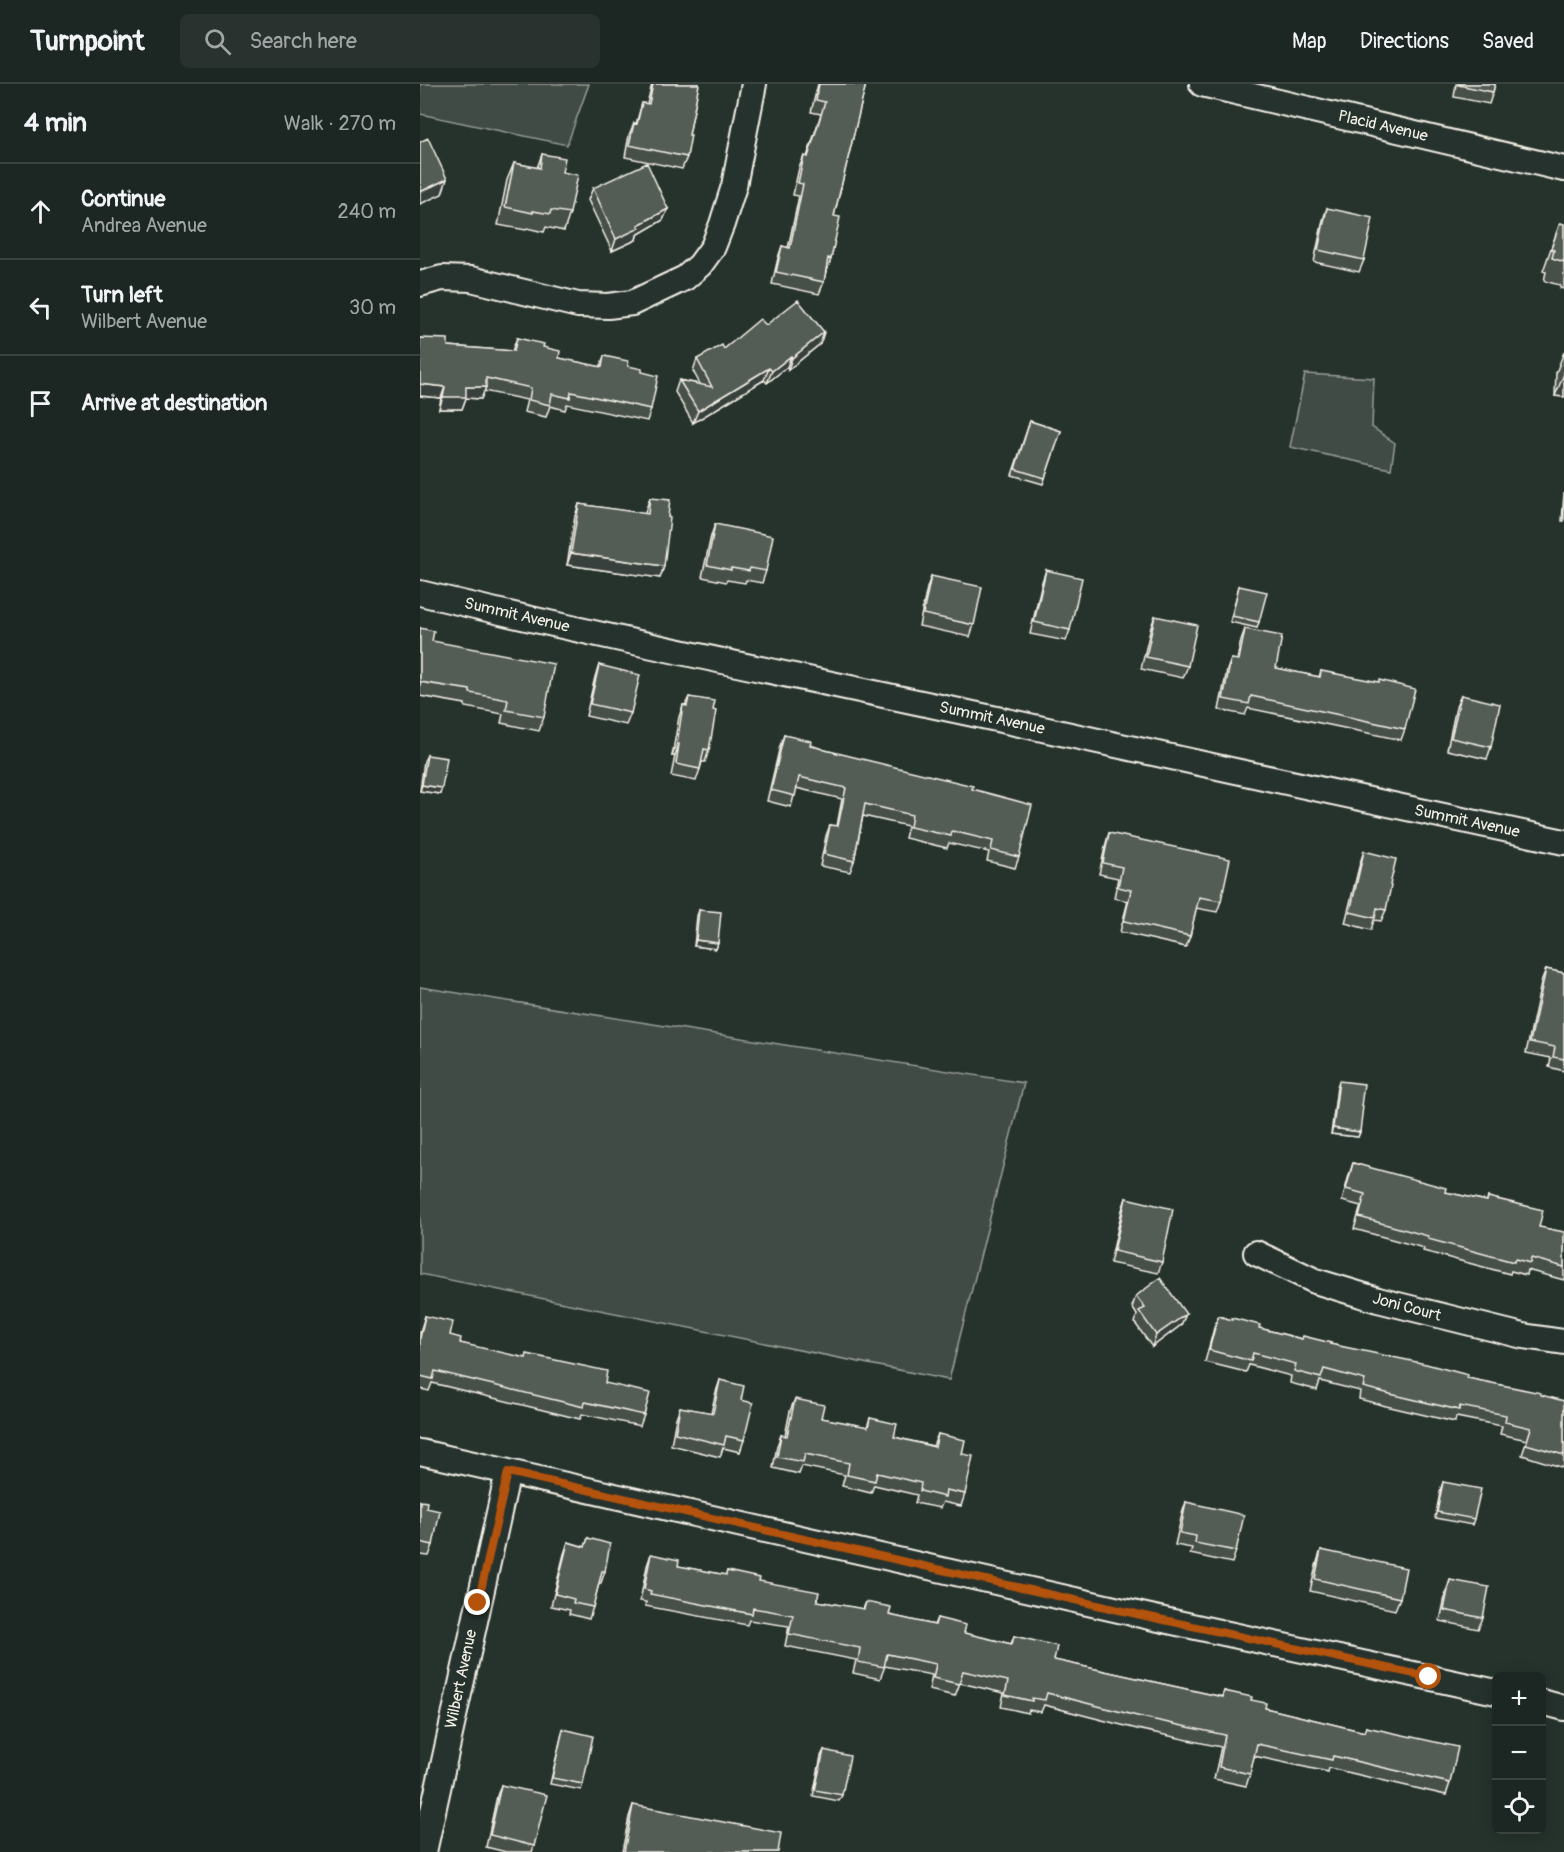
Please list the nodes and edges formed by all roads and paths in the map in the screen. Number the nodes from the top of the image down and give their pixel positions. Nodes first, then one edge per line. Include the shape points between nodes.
1 (754, 84) edge
2 (1202, 84) edge
3 (1564, 169) edge
4 (420, 284) edge
5 (420, 593) edge
6 (1564, 842) edge
7 (1256, 1253) dead end
8 (1564, 1342) edge
9 (420, 1452) edge
10 (508, 1472) junction
11 (1492, 1691) edge
12 (1546, 1703) edge
13 (1564, 1707) edge
14 (424, 1852) edge

1 - 4 street via 734,186 722,224 713,247 685,278 632,303 608,306 578,305 471,279
2 - 3 street, Placid Avenue
5 - 6 street, Summit Avenue
7 - 8 street, Joni Court via 1315,1281 1378,1300 1523,1336
9 - 10 street
10 - 11 street
10 - 14 street, Wilbert Avenue
12 - 13 street

